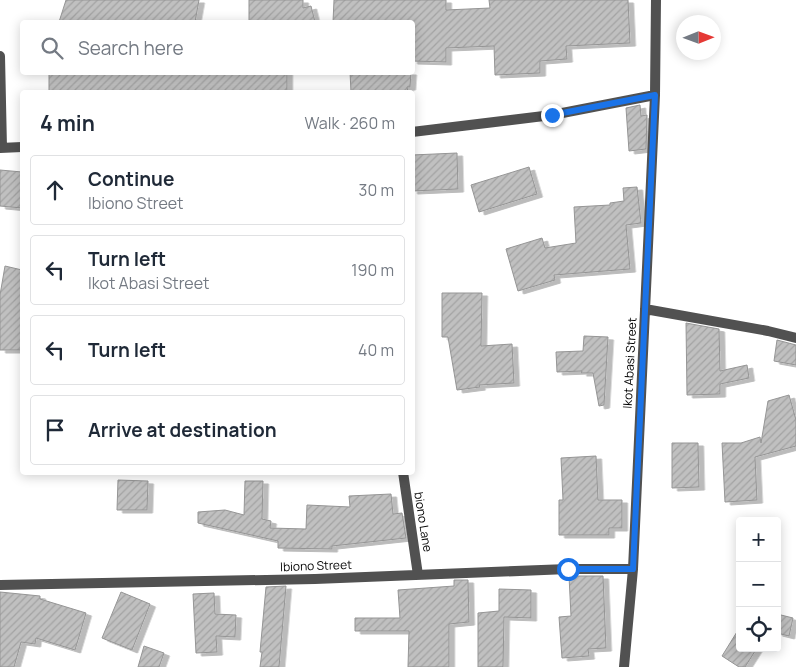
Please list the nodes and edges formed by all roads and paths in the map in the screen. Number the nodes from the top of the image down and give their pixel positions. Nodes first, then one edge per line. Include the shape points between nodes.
1 (656, 0) edge
2 (0, 56) edge
3 (655, 95) junction
4 (415, 132) edge
5 (20, 147) edge
6 (1, 148) edge
7 (645, 309) junction
8 (796, 338) edge
9 (403, 475) edge
10 (633, 569) junction
11 (418, 575) junction
12 (0, 586) edge
13 (624, 667) edge

1 - 3 street, Ikot Abasi Street
2 - 6 street
3 - 4 street via 552,115
3 - 7 street, Ikot Abasi Street
5 - 6 street
7 - 8 street
7 - 10 street, Ikot Abasi Street
9 - 11 street, biono Lane
10 - 11 street, Ibiono Street
10 - 13 street, Ikot Abasi Street
11 - 12 street, Ibiono Street

